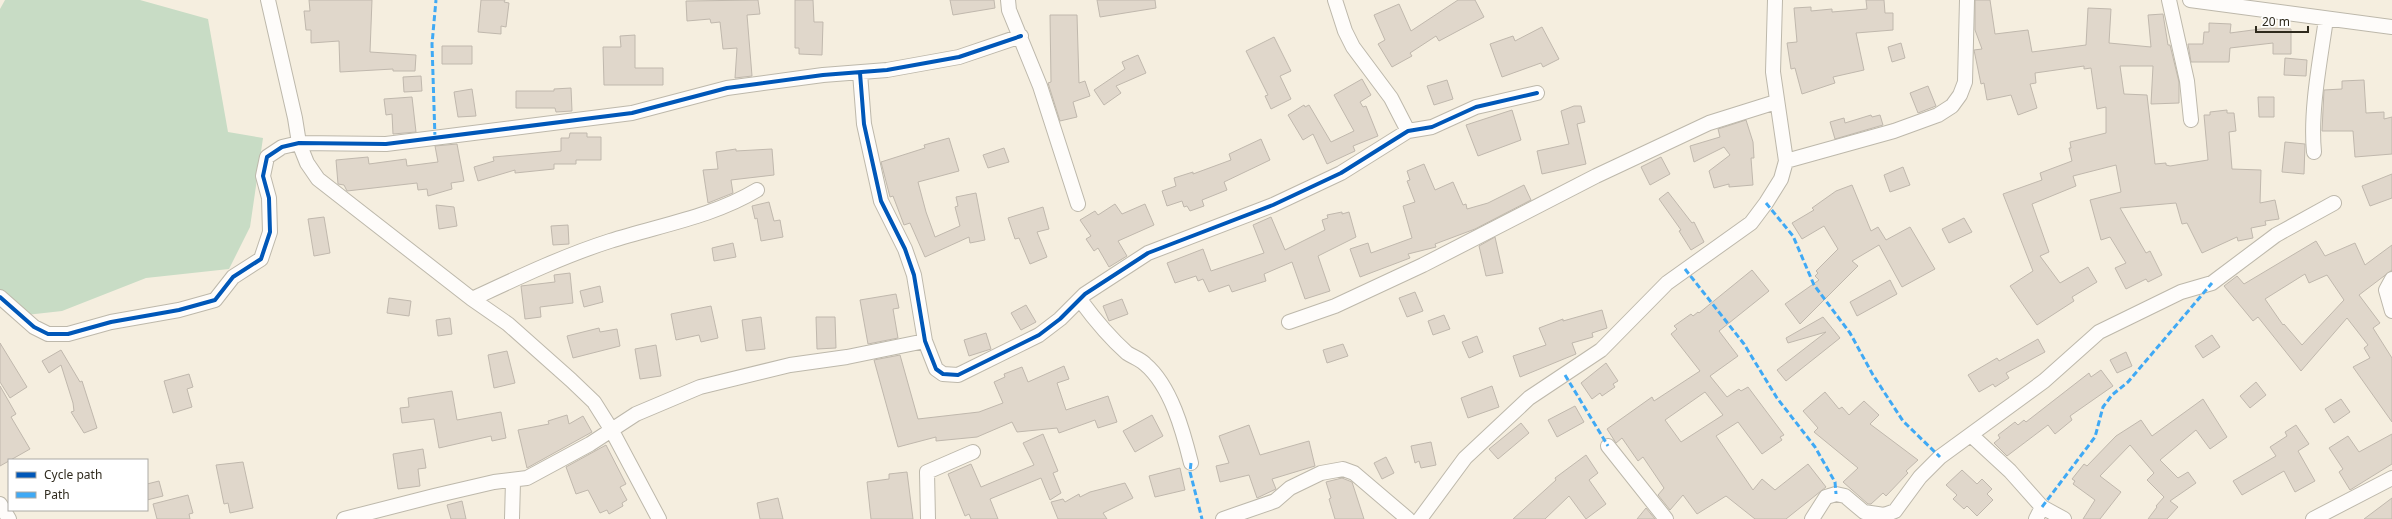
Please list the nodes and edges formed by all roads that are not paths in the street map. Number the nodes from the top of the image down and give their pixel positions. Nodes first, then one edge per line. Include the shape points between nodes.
1 (268, 0) edge
2 (1008, 0) edge
3 (1335, 0) edge
4 (1775, 0) edge
5 (1967, 0) edge
6 (2169, 0) edge
7 (2190, 0) edge
8 (2326, 19) junction
9 (2392, 26) edge
10 (1021, 36) junction
11 (860, 73) junction
12 (1537, 93) dead end
13 (1776, 102) junction
14 (2191, 120) dead end
15 (1408, 131) junction
16 (299, 143) junction
17 (2314, 152) dead end
18 (1786, 161) junction
19 (757, 190) dead end
20 (2334, 203) dead end
21 (1078, 204) dead end
22 (2392, 278) edge
23 (0, 297) edge
24 (472, 299) junction
25 (1080, 300) junction
26 (2392, 311) edge
27 (1289, 322) dead end
28 (925, 341) junction
29 (611, 429) junction
30 (1971, 435) junction
31 (1608, 446) dead end
32 (973, 452) dead end
33 (1191, 463) dead end
34 (2392, 478) edge
35 (513, 481) junction
36 (0, 504) edge
37 (2039, 513) edge
38 (1255, 514) edge
39 (1900, 515) edge
40 (9, 519) edge
41 (344, 519) edge
42 (512, 519) edge
43 (659, 519) edge
44 (928, 519) edge
45 (1222, 519) edge
46 (1408, 519) edge
47 (1420, 519) edge
48 (1666, 519) edge
49 (1812, 519) edge
50 (2064, 519) edge
51 (2313, 519) edge

1 - 16 street
2 - 10 street via 1009,10
3 - 15 street via 1353,47 1391,98
4 - 13 street via 1773,72
5 - 18 street via 1965,82 1952,106 1938,115 1894,131
6 - 14 street via 2187,81
7 - 8 street
8 - 9 street
8 - 17 street via 2314,111
10 - 11 street via 959,57 904,68
10 - 21 street
11 - 16 street via 823,75 727,88 632,113 386,144
11 - 28 street via 864,124 881,201 905,249 914,275
12 - 15 street via 1476,107 1432,127
13 - 18 street
13 - 27 street via 1708,123 1596,176 1423,265 1335,306
15 - 25 street via 1341,173 1273,204 1148,253 1085,294
16 - 23 street via 282,146 267,157 263,176 269,198 270,232 261,259 233,277 215,300 180,310 150,314 61,334 48,334 34,327
16 - 24 street via 307,164 318,179
18 - 47 street via 1781,179 1751,223 1667,283 1601,350 1529,398 1465,458
19 - 24 street via 720,209 610,240
20 - 30 street via 2276,235 2212,283 2181,292 2099,332 2044,382
22 - 26 street via 2386,290
24 - 29 street via 508,324 572,380 594,402
25 - 28 street via 1039,336 958,375 942,374 936,369
25 - 33 street via 1109,336 1145,364 1169,396 1183,431
28 - 29 street via 847,357 790,365 700,387 636,414
29 - 35 street via 590,444 527,478
29 - 43 street
30 - 37 street via 2010,471
30 - 39 street via 1940,457 1920,477
31 - 48 street
32 - 44 street via 928,472
34 - 51 street
35 - 41 street via 494,482
35 - 42 street
36 - 40 street
37 - 50 street
38 - 45 street
38 - 46 street via 1290,488 1321,473 1342,469 1354,473
39 - 49 street via 1864,512 1846,496 1836,494 1826,497

